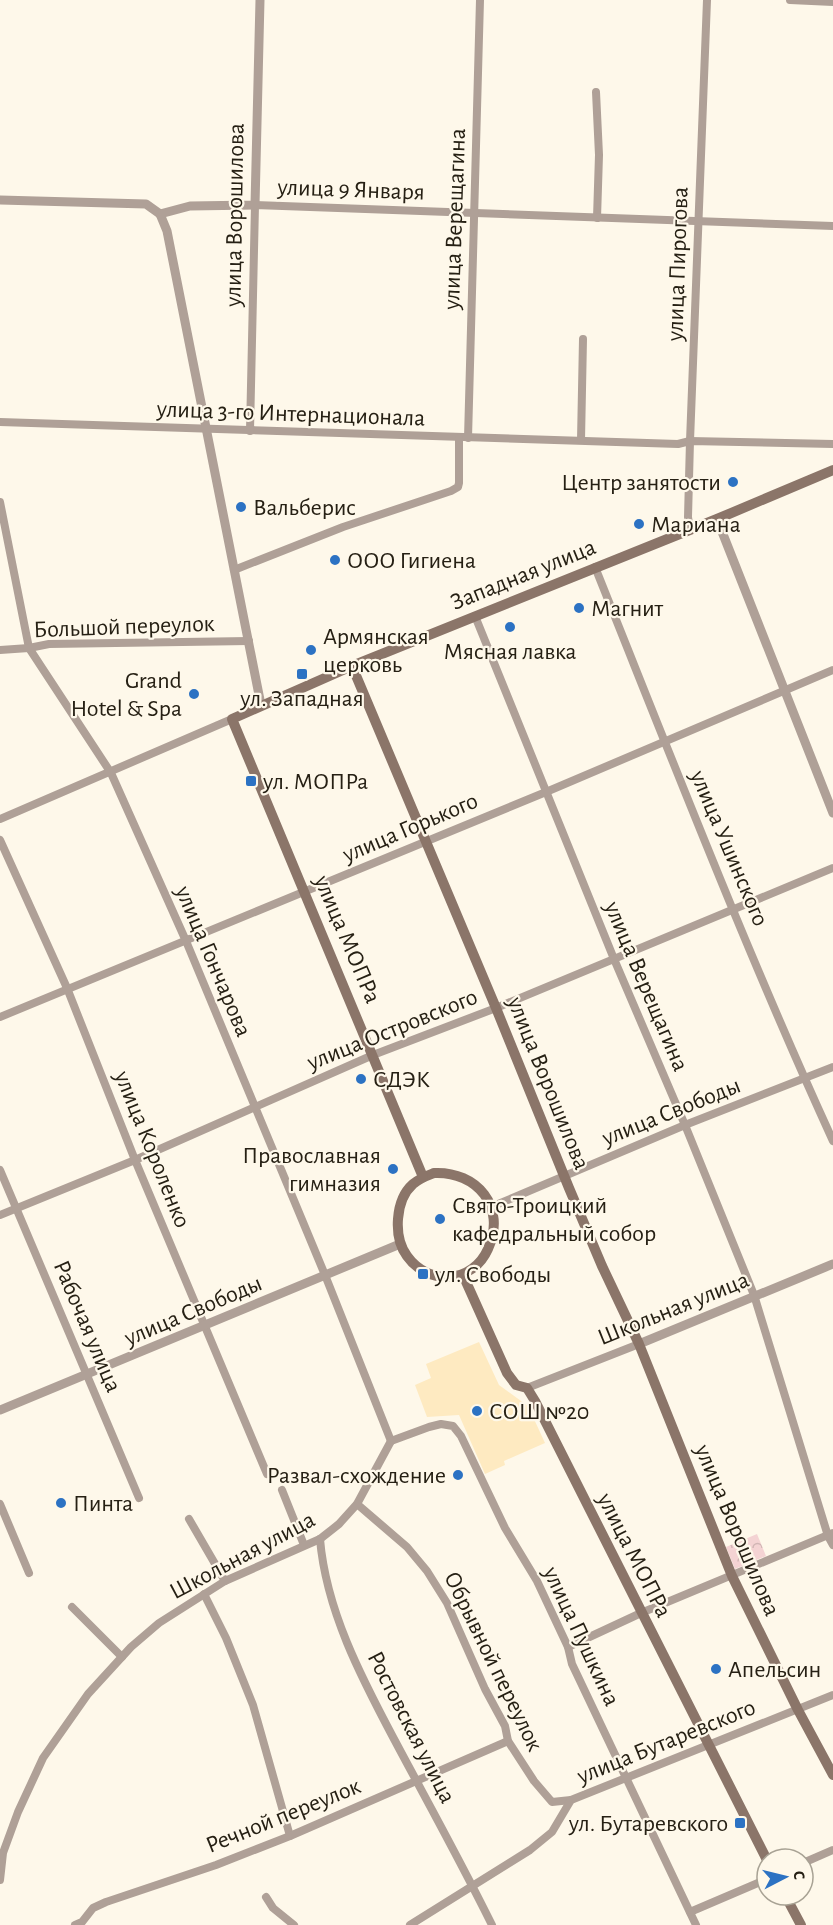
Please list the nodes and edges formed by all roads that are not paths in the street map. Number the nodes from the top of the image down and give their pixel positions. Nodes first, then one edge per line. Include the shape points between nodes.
1 (260, 0) edge
2 (480, 0) edge
3 (707, 0) edge
4 (790, 0) edge
5 (833, 2) edge
6 (596, 92) dead end
7 (0, 200) edge
8 (255, 205) junction
9 (474, 213) junction
10 (160, 214) junction
11 (597, 218) junction
12 (697, 221) junction
13 (833, 226) edge
14 (583, 339) dead end
15 (0, 422) edge
16 (206, 429) junction
17 (250, 431) junction
18 (459, 438) junction
19 (468, 438) junction
20 (581, 440) junction
21 (690, 441) junction
22 (833, 444) edge
23 (833, 470) edge
24 (0, 502) edge
25 (717, 519) junction
26 (690, 530) junction
27 (595, 567) junction
28 (234, 570) junction
29 (475, 616) junction
30 (249, 641) junction
31 (29, 648) junction
32 (0, 650) edge
33 (352, 666) junction
34 (833, 670) edge
35 (783, 692) junction
36 (261, 705) junction
37 (232, 719) junction
38 (664, 741) junction
39 (111, 773) junction
40 (546, 792) junction
41 (833, 813) edge
42 (0, 819) edge
43 (0, 840) edge
44 (426, 841) junction
45 (833, 868) edge
46 (305, 892) junction
47 (734, 909) junction
48 (186, 941) junction
49 (614, 959) junction
50 (66, 988) junction
51 (496, 1008) junction
52 (0, 1017) edge
53 (373, 1055) junction
54 (833, 1066) edge
55 (805, 1079) junction
56 (255, 1108) junction
57 (685, 1125) junction
58 (833, 1141) edge
59 (135, 1160) junction
60 (0, 1170) edge
61 (423, 1177) junction
62 (564, 1177) junction
63 (491, 1207) junction
64 (16, 1209) junction
65 (0, 1215) edge
66 (400, 1244) junction
67 (833, 1264) edge
68 (325, 1275) junction
69 (463, 1275) junction
70 (754, 1295) junction
71 (205, 1326) junction
72 (639, 1344) junction
73 (87, 1375) junction
74 (527, 1388) junction
75 (0, 1410) edge
76 (391, 1442) junction
77 (267, 1474) dead end
78 (282, 1490) dead end
79 (139, 1498) dead end
80 (0, 1504) edge
81 (357, 1504) junction
82 (189, 1519) dead end
83 (830, 1534) edge
84 (320, 1539) junction
85 (304, 1545) junction
86 (833, 1545) edge
87 (29, 1573) dead end
88 (732, 1576) junction
89 (225, 1581) junction
90 (204, 1594) junction
91 (72, 1607) dead end
92 (641, 1613) junction
93 (568, 1647) junction
94 (122, 1657) junction
95 (833, 1695) edge
96 (798, 1710) junction
97 (508, 1741) junction
98 (708, 1745) junction
99 (833, 1775) edge
100 (626, 1778) junction
101 (416, 1781) junction
102 (571, 1800) junction
103 (290, 1836) junction
104 (760, 1847) edge
105 (833, 1850) edge
106 (1, 1857) edge
107 (815, 1858) edge
108 (0, 1880) edge
109 (755, 1884) edge
110 (472, 1885) junction
111 (266, 1897) dead end
112 (791, 1907) edge
113 (690, 1912) junction
114 (75, 1925) edge
115 (294, 1925) edge
116 (410, 1925) edge
117 (492, 1925) edge
118 (696, 1925) edge
119 (801, 1925) edge

1 - 8 street, улица Ворошилова
2 - 9 street, улица Верещагина
3 - 12 street, улица Пирогова
4 - 5 street
6 - 11 street
7 - 10 street via 146,204
8 - 9 street, улица 9 Января
8 - 10 street, улица 9 Января via 190,207
8 - 17 street, улица Ворошилова
9 - 11 street, улица 9 Января
9 - 19 street, улица Верещагина
10 - 16 street via 167,231
11 - 12 street, улица 9 Января
12 - 13 street, улица 9 Января
12 - 21 street, улица Пирогова
14 - 20 street
15 - 16 street, улица 3-го Интернационала
16 - 17 street, улица 3-го Интернационала
16 - 28 street
17 - 18 street, улица 3-го Интернационала
18 - 19 street, улица 3-го Интернационала
18 - 28 street via 458,487
19 - 20 street, улица 3-го Интернационала
20 - 21 street, улица 3-го Интернационала via 678,444
21 - 22 street, улица 3-го Интернационала
21 - 26 street, улица Пирогова
23 - 25 main road, Западная улица
24 - 31 street, улица Гончарова
25 - 26 main road, Западная улица
25 - 35 street
26 - 27 main road, Западная улица
27 - 29 main road, Западная улица
27 - 38 street, улица Ушинского
28 - 30 street
29 - 33 main road, Западная улица
29 - 40 street, улица Верещагина
30 - 31 street, Большой переулок via 49,644
30 - 36 street
31 - 32 street, Большой переулок
31 - 39 street, улица Гончарова
33 - 36 main road, Западная улица
33 - 44 main road, улица Ворошилова
34 - 35 street, улица Горького
35 - 38 street, улица Горького
35 - 41 street
36 - 37 main road, Западная улица
37 - 39 street, Западная улица
37 - 46 main road, улица МОПРа
38 - 40 street, улица Горького
38 - 47 street, улица Ушинского
39 - 42 street, Западная улица
39 - 48 street, улица Гончарова
40 - 44 street, улица Горького
40 - 49 street, улица Верещагина
43 - 50 street, улица Короленко
44 - 46 street, улица Горького
44 - 51 main road, улица Ворошилова
45 - 47 street, улица Островского
46 - 48 street, улица Горького
46 - 53 main road, улица МОПРа
47 - 49 street, улица Островского
47 - 55 street, улица Ушинского
48 - 50 street, улица Горького
48 - 56 street, улица Гончарова
49 - 51 street, улица Островского
49 - 57 street, улица Верещагина
50 - 52 street, улица Горького
50 - 59 street, улица Короленко
51 - 53 street, улица Островского
51 - 62 main road, улица Ворошилова
53 - 56 street, улица Островского
53 - 61 main road, улица МОПРа
54 - 55 street, улица Свободы
55 - 57 street, улица Свободы
55 - 58 street, улица Ушинского
56 - 59 street, улица Островского
56 - 68 street, улица Гончарова
57 - 62 street, улица Свободы
57 - 70 street, улица Верещагина
59 - 64 street, улица Островского
59 - 71 street, улица Короленко
60 - 64 street, Рабочая улица
61 - 63 main road via 434,1173 460,1176 485,1195
61 - 66 main road via 404,1197 399,1212
62 - 63 street, улица Свободы
62 - 72 main road, улица Ворошилова
63 - 69 main road via 491,1243 477,1267
64 - 65 street, улица Островского
64 - 73 street, Рабочая улица
66 - 68 street, улица Свободы
66 - 69 main road via 420,1268 435,1275
67 - 70 street, Школьная улица
68 - 71 street, улица Свободы
68 - 76 street, улица Гончарова
69 - 74 main road, улица МОПРа via 507,1373 516,1385
70 - 72 street, Школьная улица
70 - 83 street, улица Верещагина
71 - 73 street, улица Свободы
71 - 77 street, улица Короленко
72 - 74 street, Школьная улица
72 - 88 main road, улица Ворошилова
73 - 75 street, улица Свободы
73 - 79 street, Рабочая улица
74 - 92 main road, улица МОПРа
76 - 81 street, Школьная улица
76 - 93 street, улица Пушкина via 429,1426 453,1426
78 - 85 street
80 - 87 street
81 - 84 street, Школьная улица
81 - 97 street, Обрывной переулок via 407,1547 427,1571 447,1603 484,1689 505,1726
82 - 89 street
83 - 86 street, улица Верещагина
83 - 88 street
84 - 85 street, Школьная улица
84 - 101 street, Ростовская улица via 322,1564 337,1617 376,1705
85 - 89 street, Школьная улица
88 - 92 street
88 - 96 main road, улица Ворошилова
89 - 90 street, Школьная улица
90 - 94 street, Школьная улица via 159,1623
90 - 103 street via 247,1687
91 - 94 street
92 - 93 street
92 - 98 main road, улица МОПРа
93 - 100 street, улица Пушкина via 572,1664
94 - 106 street, Школьная улица via 88,1694 43,1758
95 - 96 street, улица Бутаревского
96 - 98 street, улица Бутаревского
96 - 99 main road, улица Ворошилова
97 - 101 street, Речной переулок
97 - 102 street, Обрывной переулок via 552,1802
98 - 100 street, улица Бутаревского
98 - 104 main road, улица МОПРа
100 - 102 street, улица Бутаревского
100 - 113 street, улица Пушкина
101 - 103 street, Речной переулок
101 - 110 street, Ростовская улица
102 - 110 street, улица Бутаревского via 552,1832
103 - 114 street, Речной переулок via 106,1902
105 - 107 street
106 - 108 street, Школьная улица
109 - 113 street
110 - 116 street, улица Бутаревского
110 - 117 street, Ростовская улица
111 - 115 street
112 - 119 main road
113 - 118 street, улица Пушкина

